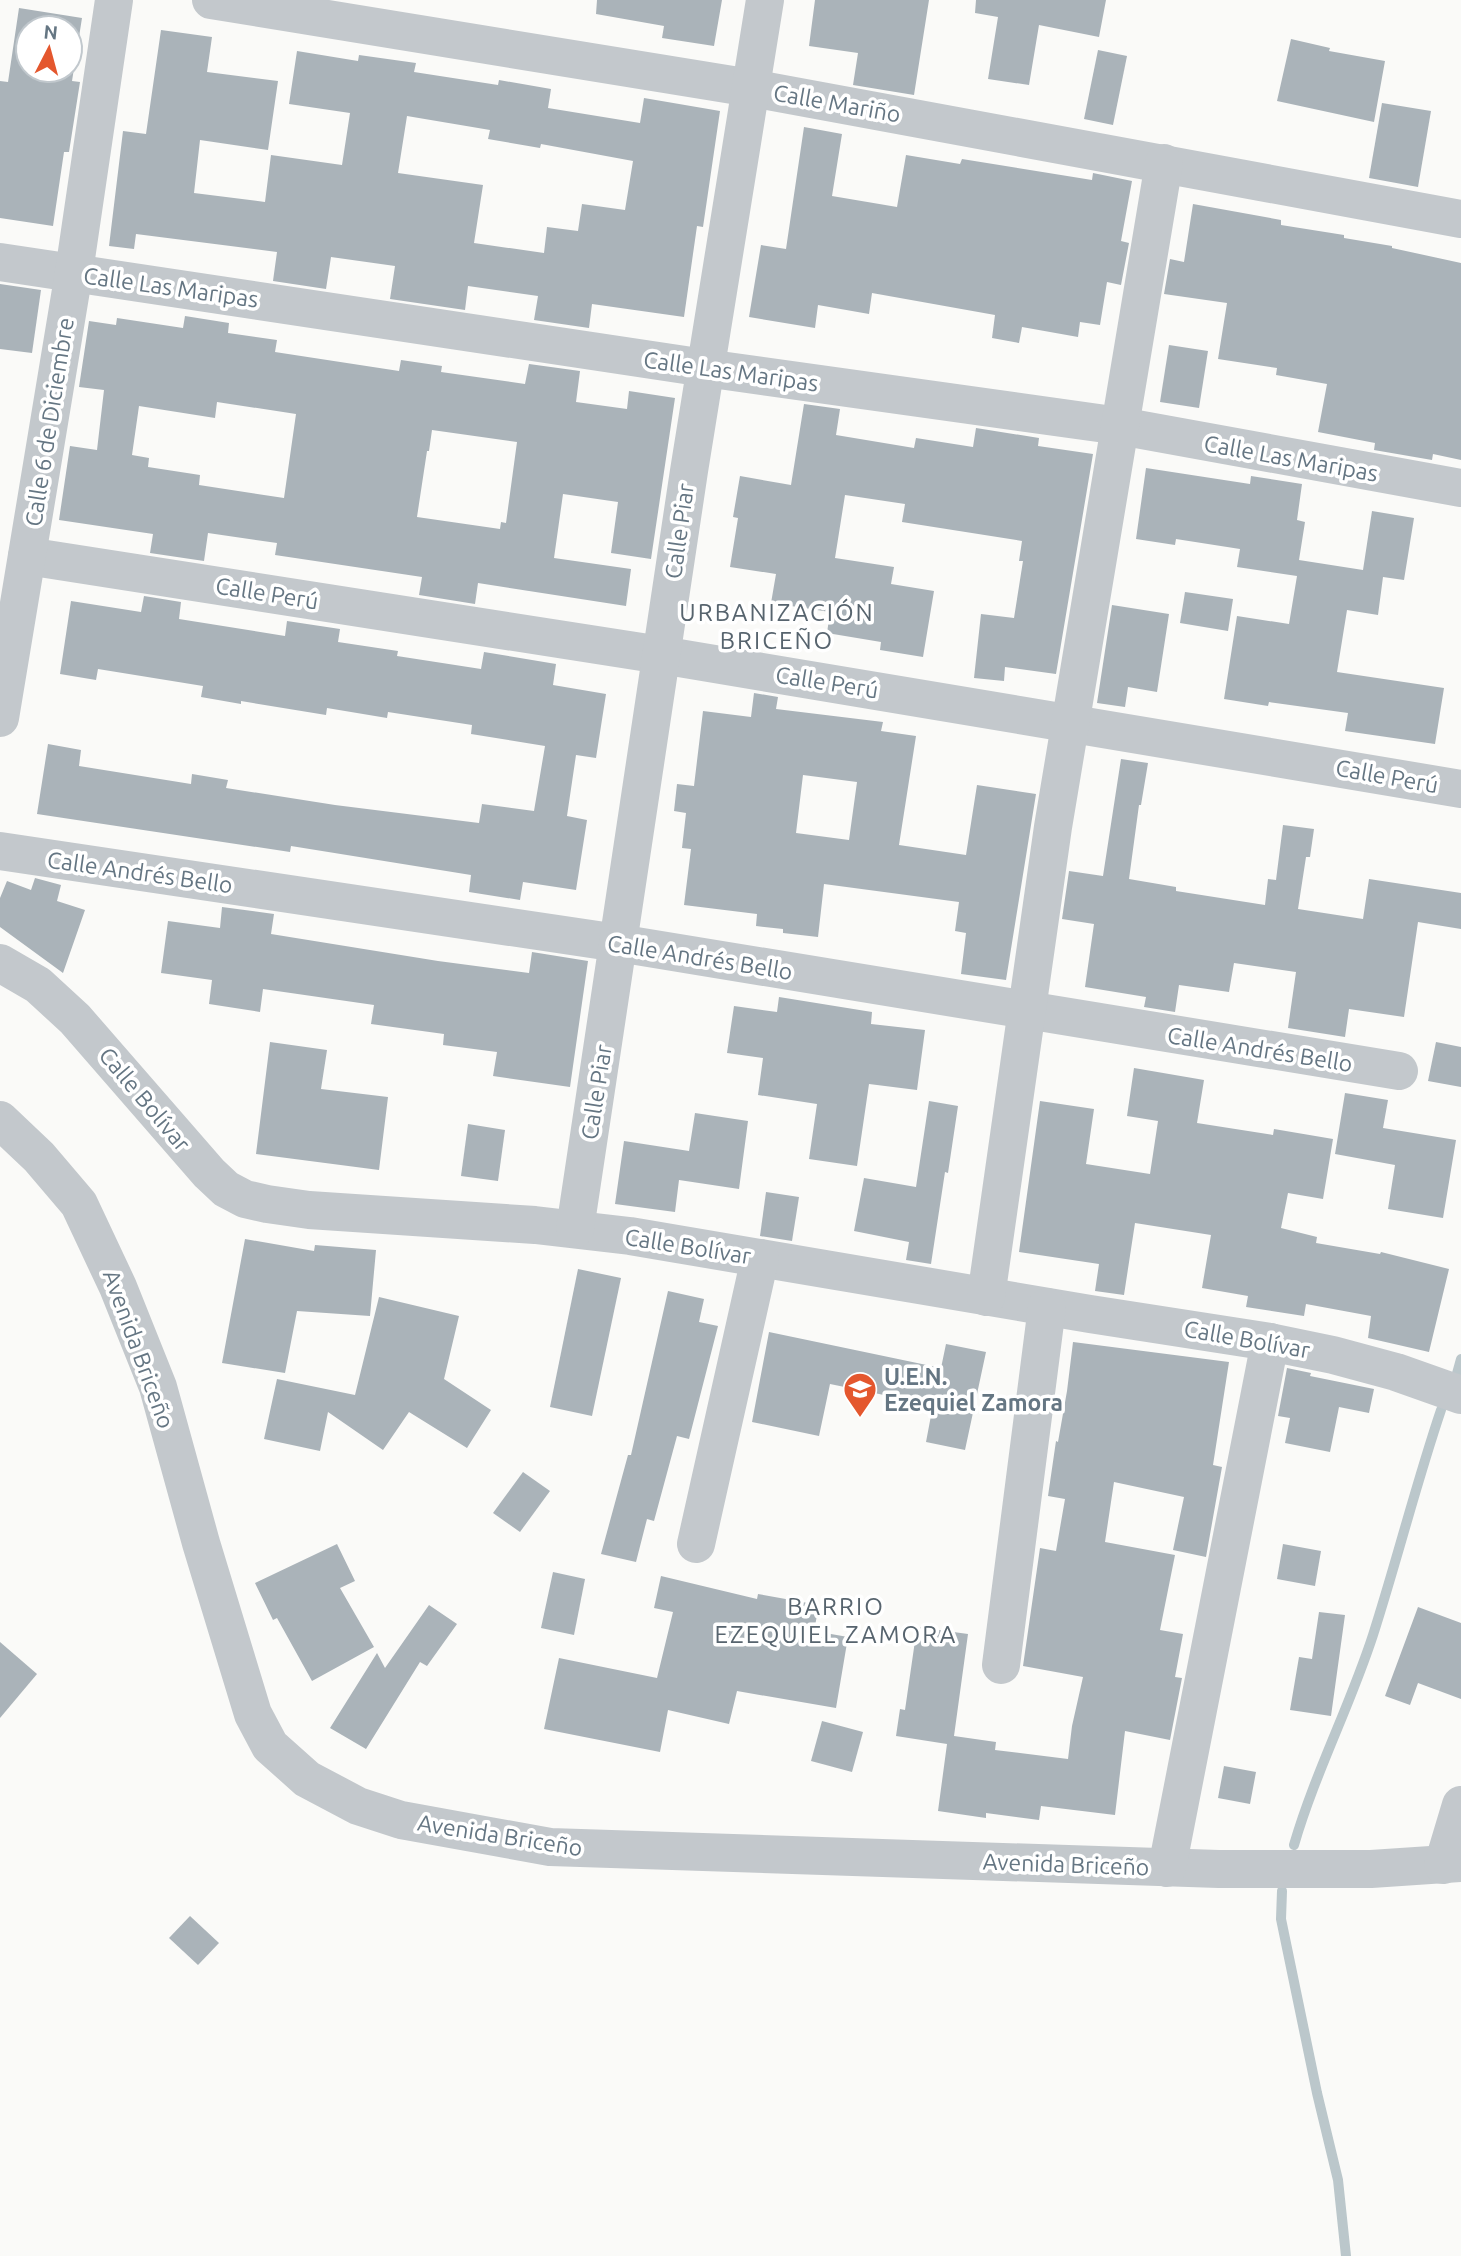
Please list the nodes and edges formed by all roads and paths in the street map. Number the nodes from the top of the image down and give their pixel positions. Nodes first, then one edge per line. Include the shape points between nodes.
1 (114, 0) edge
2 (211, 0) edge
3 (765, 0) edge
4 (751, 88) junction
5 (1164, 163) junction
6 (1461, 219) edge
7 (0, 262) edge
8 (74, 272) junction
9 (705, 368) junction
10 (1120, 426) junction
11 (1461, 488) edge
12 (27, 556) junction
13 (661, 654) junction
14 (0, 718) edge
15 (1071, 723) junction
16 (1461, 789) edge
17 (0, 851) edge
18 (618, 943) junction
19 (0, 963) edge
20 (1027, 1012) junction
21 (1399, 1071) dead end
22 (0, 1120) edge
23 (575, 1230) junction
24 (760, 1258) junction
25 (986, 1297) junction
26 (1047, 1307) junction
27 (1270, 1342) junction
28 (1461, 1395) edge
29 (696, 1544) dead end
30 (1001, 1665) dead end
31 (1461, 1805) edge
32 (1452, 1864) edge
33 (1167, 1867) junction

1 - 8 street, Calle 6 de Diciembre
2 - 4 street, Calle Mariño
3 - 4 street, Calle Piar
4 - 5 street, Calle Mariño
4 - 9 street, Calle Piar
5 - 6 street, Calle Mariño
5 - 10 street
7 - 8 street, Calle Las Maripas
8 - 9 street, Calle Las Maripas
8 - 12 street, Calle 6 de Diciembre
9 - 10 street, Calle Las Maripas
9 - 13 street, Calle Piar
10 - 11 street, Calle Las Maripas
10 - 15 street
12 - 13 street, Calle Perú
12 - 14 street, Calle 6 de Diciembre
13 - 15 street, Calle Perú
13 - 18 street, Calle Piar
15 - 16 street, Calle Perú
15 - 20 street
17 - 18 street, Calle Andrés Bello
18 - 20 street, Calle Andrés Bello
18 - 23 street, Calle Piar
19 - 23 street, Calle Bolívar via 38,985 75,1019 209,1173 245,1199 309,1210
20 - 21 street, Calle Andrés Bello
20 - 25 street
22 - 33 street, Avenida Briceño via 79,1205 102,1250 158,1387 253,1714 270,1746 307,1779 358,1806 401,1819 550,1847
23 - 24 street, Calle Bolívar
24 - 25 street, Calle Bolívar
24 - 29 street
25 - 26 street, Calle Bolívar
26 - 27 street, Calle Bolívar
26 - 30 street
27 - 28 street, Calle Bolívar via 1383,1368
27 - 33 street
31 - 32 street
32 - 33 street, Avenida Briceño via 1371,1869

